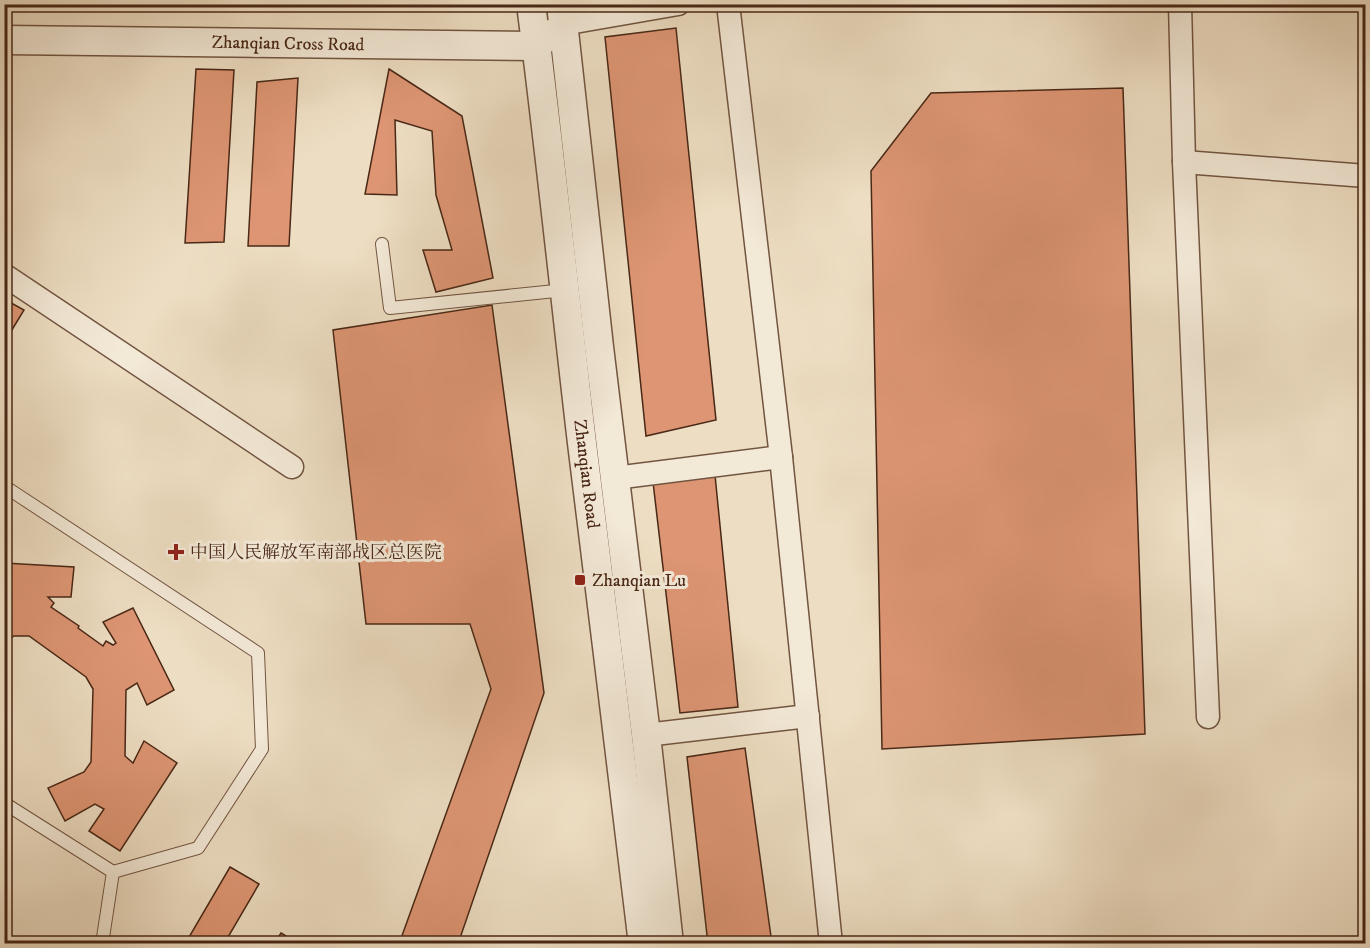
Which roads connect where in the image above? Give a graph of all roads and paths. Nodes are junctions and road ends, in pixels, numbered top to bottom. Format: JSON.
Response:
{"nodes":[{"id":1,"x":531,"y":4,"type":"edge"},
{"id":2,"x":678,"y":4,"type":"edge"},
{"id":3,"x":728,"y":4,"type":"edge"},
{"id":4,"x":1180,"y":4,"type":"edge"},
{"id":5,"x":562,"y":14,"type":"edge"},
{"id":6,"x":4,"y":40,"type":"edge"},
{"id":7,"x":536,"y":46,"type":"junction"},
{"id":8,"x":1184,"y":162,"type":"junction"},
{"id":9,"x":1365,"y":176,"type":"edge"},
{"id":10,"x":382,"y":244,"type":"dead end"},
{"id":11,"x":4,"y":275,"type":"edge"},
{"id":12,"x":565,"y":290,"type":"junction"},
{"id":13,"x":781,"y":457,"type":"junction"},
{"id":14,"x":292,"y":466,"type":"dead end"},
{"id":15,"x":615,"y":478,"type":"junction"},
{"id":16,"x":4,"y":486,"type":"edge"},
{"id":17,"x":808,"y":716,"type":"junction"},
{"id":18,"x":1208,"y":717,"type":"dead end"},
{"id":19,"x":646,"y":735,"type":"junction"},
{"id":20,"x":4,"y":803,"type":"edge"},
{"id":21,"x":113,"y":872,"type":"junction"},
{"id":22,"x":102,"y":944,"type":"edge"},
{"id":23,"x":643,"y":944,"type":"edge"},
{"id":24,"x":669,"y":944,"type":"edge"},
{"id":25,"x":831,"y":944,"type":"edge"}],
"edges":[{"from":1,"to":7,"type":"street","name":"Zhanqian Road"},
{"from":2,"to":5,"type":"street"},
{"from":3,"to":13,"type":"street"},
{"from":4,"to":8,"type":"street"},
{"from":5,"to":7,"type":"street"},
{"from":5,"to":15,"type":"street","name":"Zhanqian Road"},
{"from":6,"to":7,"type":"street","name":"Zhanqian Cross Road"},
{"from":7,"to":12,"type":"street","name":"Zhanqian Road"},
{"from":8,"to":9,"type":"street"},
{"from":8,"to":18,"type":"street"},
{"from":10,"to":12,"type":"lane"},
{"from":11,"to":14,"type":"street"},
{"from":12,"to":23,"type":"street","name":"Zhanqian Road"},
{"from":13,"to":15,"type":"street"},
{"from":13,"to":17,"type":"street"},
{"from":15,"to":19,"type":"street","name":"Zhanqian Road"},
{"from":16,"to":21,"type":"lane"},
{"from":17,"to":19,"type":"street"},
{"from":17,"to":25,"type":"street"},
{"from":19,"to":24,"type":"street","name":"Zhanqian Road"},
{"from":20,"to":21,"type":"lane"},
{"from":21,"to":22,"type":"lane"}]}
